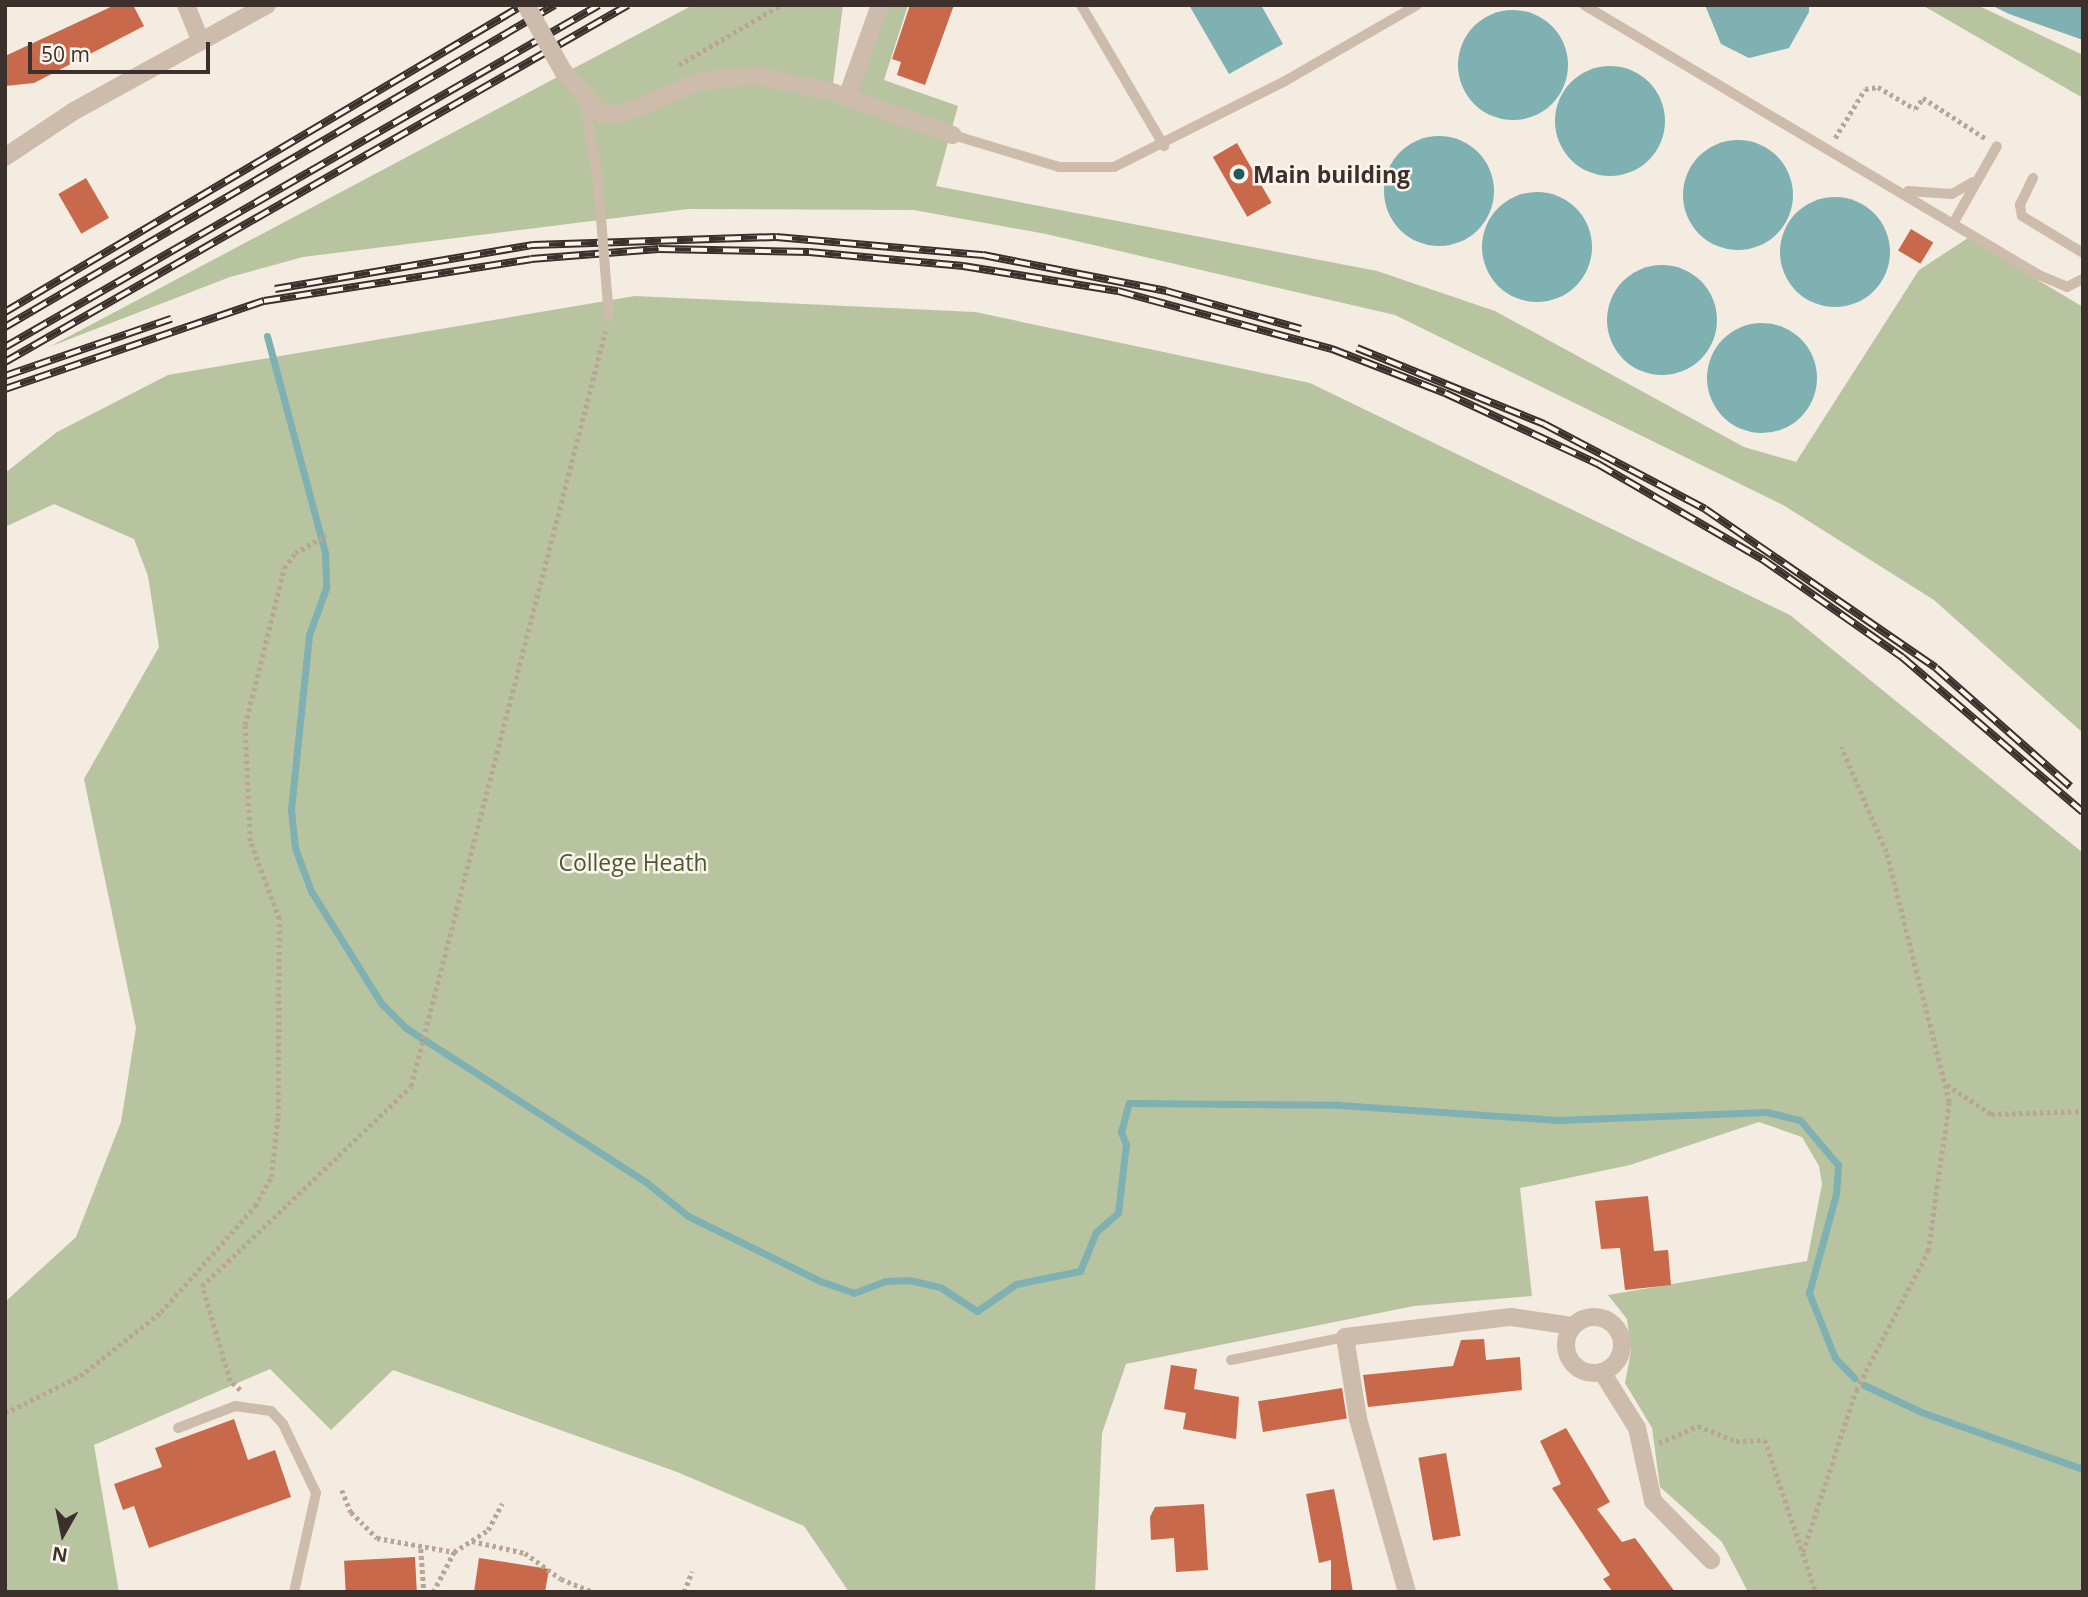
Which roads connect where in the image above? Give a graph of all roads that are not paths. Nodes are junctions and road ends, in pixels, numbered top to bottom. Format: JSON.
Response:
{"nodes":[{"id":1,"x":186,"y":5,"type":"edge"},
{"id":2,"x":267,"y":5,"type":"edge"},
{"id":3,"x":526,"y":5,"type":"edge"},
{"id":4,"x":880,"y":5,"type":"edge"},
{"id":5,"x":1081,"y":5,"type":"edge"},
{"id":6,"x":1417,"y":5,"type":"edge"},
{"id":7,"x":1584,"y":5,"type":"edge"},
{"id":8,"x":200,"y":40,"type":"junction"},
{"id":9,"x":846,"y":97,"type":"junction"},
{"id":10,"x":585,"y":102,"type":"junction"},
{"id":11,"x":953,"y":135,"type":"joint"},
{"id":12,"x":1164,"y":146,"type":"junction"},
{"id":13,"x":1997,"y":146,"type":"road end"},
{"id":14,"x":5,"y":157,"type":"edge"},
{"id":15,"x":1979,"y":178,"type":"junction"},
{"id":16,"x":2033,"y":178,"type":"dead end"},
{"id":17,"x":1900,"y":190,"type":"junction"},
{"id":18,"x":1954,"y":222,"type":"junction"},
{"id":19,"x":2083,"y":253,"type":"edge"},
{"id":20,"x":2083,"y":279,"type":"edge"},
{"id":21,"x":609,"y":317,"type":"road end"},
{"id":22,"x":1573,"y":1326,"type":"junction"},
{"id":23,"x":1345,"y":1337,"type":"junction"},
{"id":24,"x":1231,"y":1360,"type":"dead end"},
{"id":25,"x":1602,"y":1372,"type":"junction"},
{"id":26,"x":178,"y":1428,"type":"dead end"},
{"id":27,"x":1711,"y":1560,"type":"dead end"},
{"id":28,"x":294,"y":1592,"type":"edge"},
{"id":29,"x":1406,"y":1592,"type":"edge"}],
"edges":[{"from":1,"to":8,"type":"street"},
{"from":2,"to":8,"type":"street"},
{"from":3,"to":10,"type":"street","bridge":true},
{"from":4,"to":9,"type":"street"},
{"from":5,"to":12,"type":"lane"},
{"from":6,"to":12,"type":"lane"},
{"from":7,"to":17,"type":"lane"},
{"from":8,"to":14,"type":"street"},
{"from":9,"to":10,"type":"street"},
{"from":9,"to":11,"type":"street"},
{"from":10,"to":21,"type":"lane","bridge":true},
{"from":11,"to":12,"type":"lane"},
{"from":13,"to":15,"type":"lane"},
{"from":15,"to":17,"type":"lane"},
{"from":15,"to":18,"type":"lane"},
{"from":16,"to":19,"type":"lane"},
{"from":17,"to":18,"type":"lane"},
{"from":18,"to":20,"type":"lane"},
{"from":22,"to":23,"type":"street"},
{"from":22,"to":25,"type":"street"},
{"from":22,"to":25,"type":"street"},
{"from":23,"to":24,"type":"lane"},
{"from":23,"to":29,"type":"street"},
{"from":25,"to":27,"type":"street"},
{"from":26,"to":28,"type":"lane"}]}
